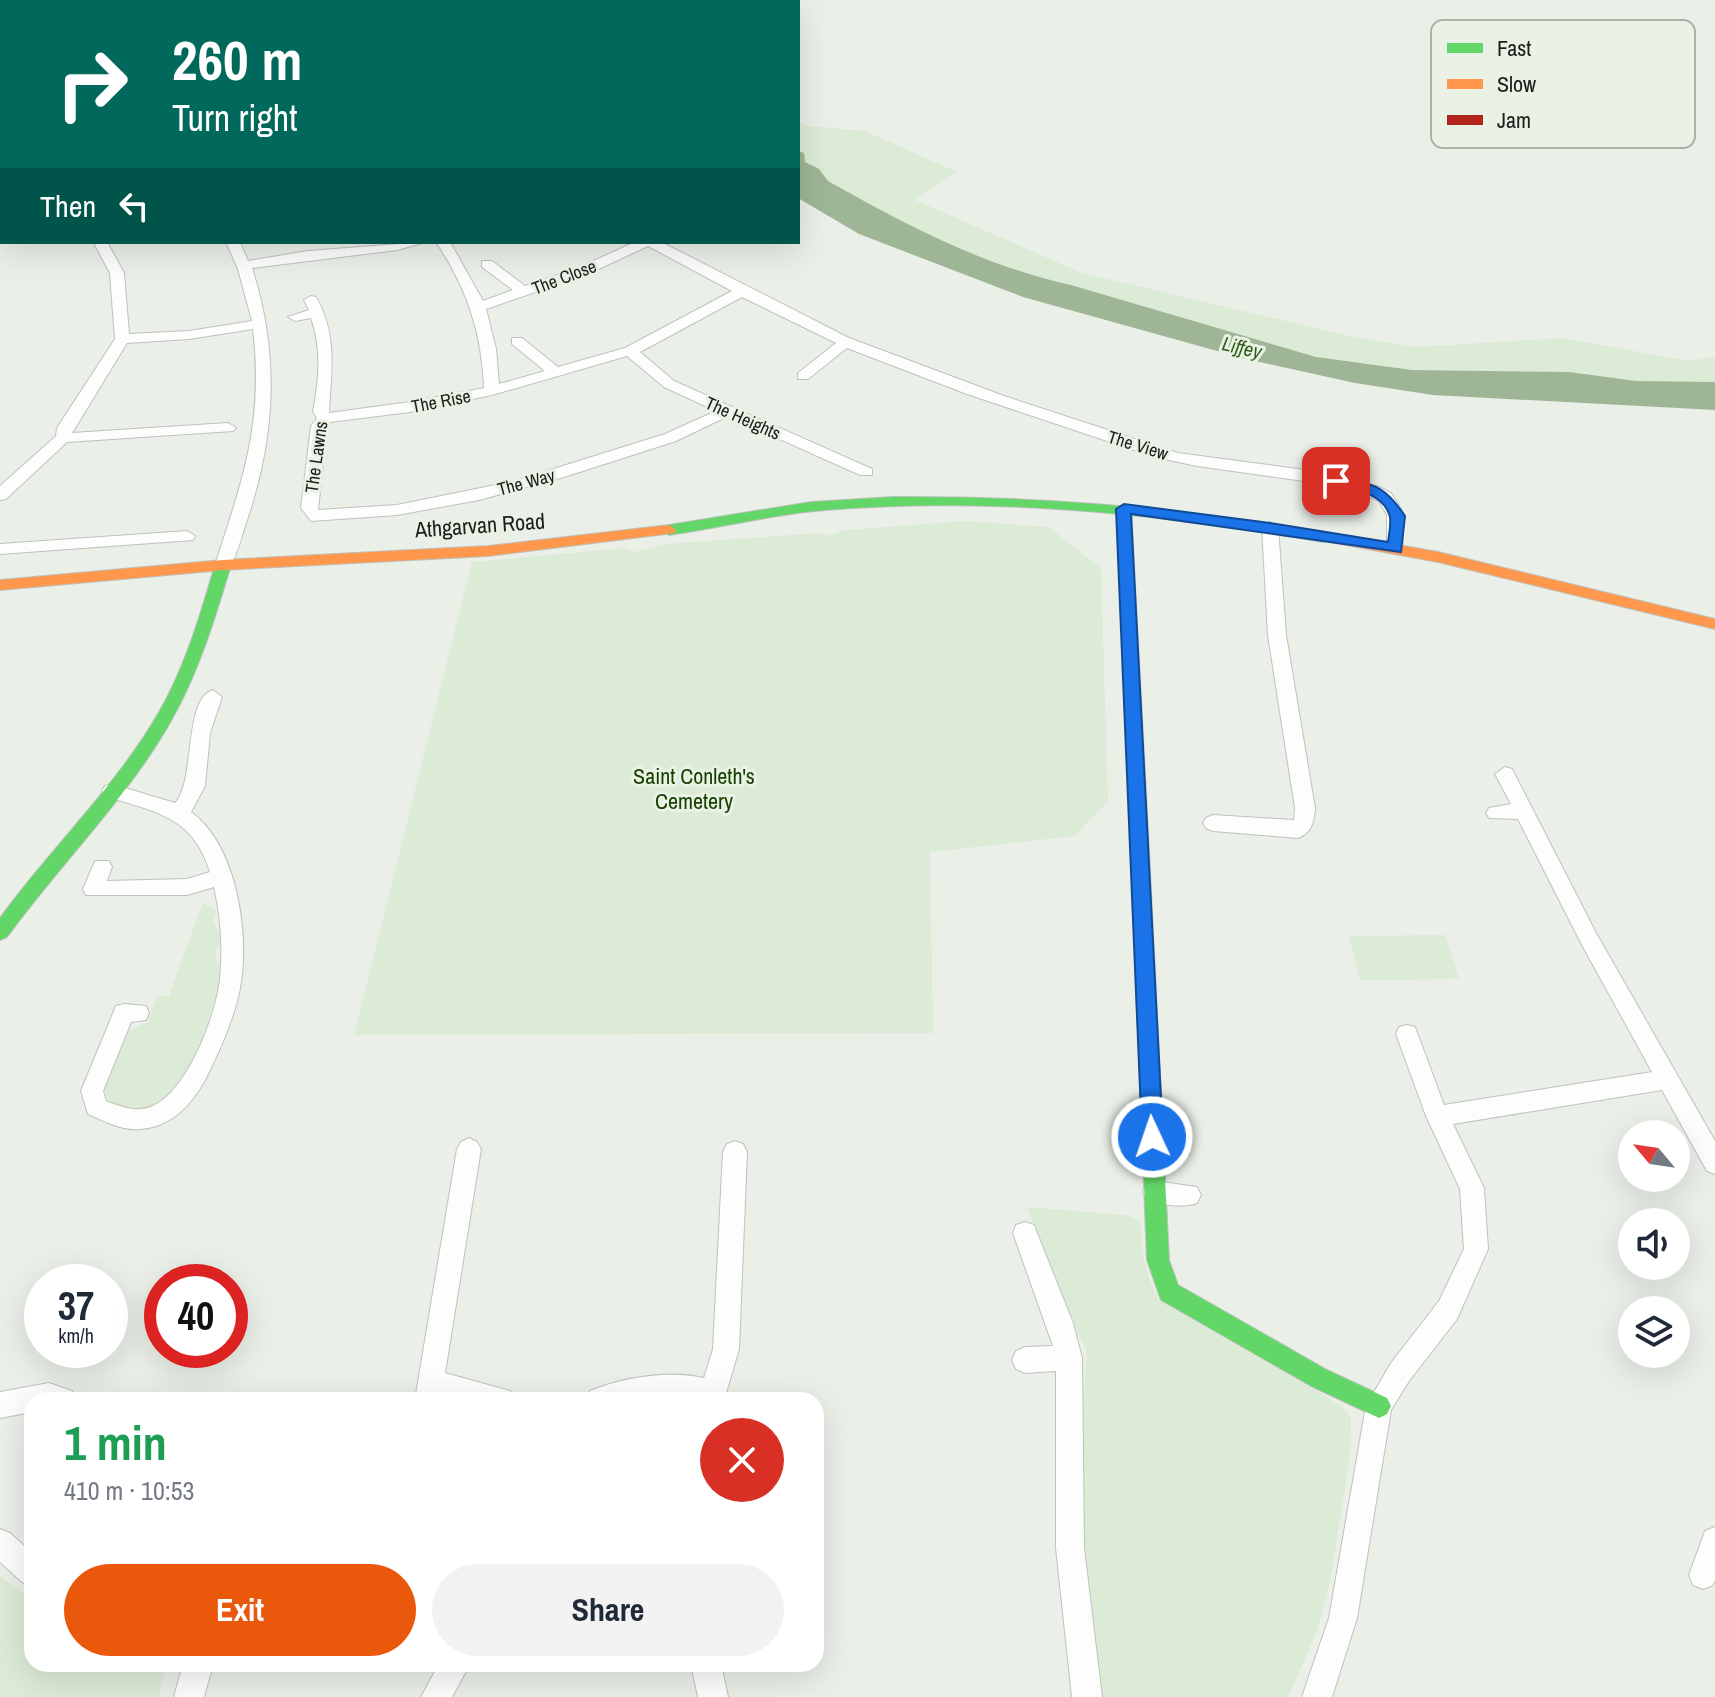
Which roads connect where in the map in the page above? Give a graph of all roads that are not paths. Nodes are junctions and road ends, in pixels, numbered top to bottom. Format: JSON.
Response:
{"nodes":[{"id":1,"x":234,"y":244,"type":"edge"},
{"id":2,"x":407,"y":244,"type":"edge"},
{"id":3,"x":444,"y":244,"type":"edge"},
{"id":4,"x":643,"y":244,"type":"edge"},
{"id":5,"x":652,"y":244,"type":"edge"},
{"id":6,"x":102,"y":252,"type":"dead end"},
{"id":7,"x":487,"y":264,"type":"dead end"},
{"id":8,"x":243,"y":266,"type":"junction"},
{"id":9,"x":745,"y":290,"type":"junction"},
{"id":10,"x":524,"y":292,"type":"junction"},
{"id":11,"x":481,"y":306,"type":"junction"},
{"id":12,"x":295,"y":317,"type":"dead end"},
{"id":13,"x":260,"y":324,"type":"junction"},
{"id":14,"x":122,"y":339,"type":"junction"},
{"id":15,"x":517,"y":341,"type":"dead end"},
{"id":16,"x":846,"y":342,"type":"junction"},
{"id":17,"x":630,"y":351,"type":"junction"},
{"id":18,"x":556,"y":373,"type":"junction"},
{"id":19,"x":803,"y":376,"type":"dead end"},
{"id":20,"x":492,"y":391,"type":"junction"},
{"id":21,"x":726,"y":411,"type":"junction"},
{"id":22,"x":325,"y":418,"type":"junction"},
{"id":23,"x":228,"y":429,"type":"dead end"},
{"id":24,"x":63,"y":438,"type":"junction"},
{"id":25,"x":831,"y":456,"type":"junction"},
{"id":26,"x":818,"y":467,"type":"dead end"},
{"id":27,"x":866,"y":472,"type":"dead end"},
{"id":28,"x":0,"y":495,"type":"edge"},
{"id":29,"x":1124,"y":509,"type":"junction"},
{"id":30,"x":317,"y":517,"type":"joint"},
{"id":31,"x":1270,"y":527,"type":"junction"},
{"id":32,"x":187,"y":536,"type":"dead end"},
{"id":33,"x":1395,"y":548,"type":"junction"},
{"id":34,"x":0,"y":549,"type":"edge"},
{"id":35,"x":223,"y":565,"type":"junction"},
{"id":36,"x":0,"y":585,"type":"edge"},
{"id":37,"x":1715,"y":624,"type":"edge"},
{"id":38,"x":213,"y":697,"type":"dead end"},
{"id":39,"x":1505,"y":774,"type":"dead end"},
{"id":40,"x":112,"y":791,"type":"junction"},
{"id":41,"x":1521,"y":811,"type":"junction"},
{"id":42,"x":1496,"y":813,"type":"dead end"},
{"id":43,"x":177,"y":814,"type":"junction"},
{"id":44,"x":1213,"y":823,"type":"dead end"},
{"id":45,"x":102,"y":867,"type":"dead end"},
{"id":46,"x":222,"y":877,"type":"junction"},
{"id":47,"x":0,"y":932,"type":"edge"},
{"id":48,"x":138,"y":1013,"type":"dead end"},
{"id":49,"x":1407,"y":1034,"type":"dead end"},
{"id":50,"x":1668,"y":1079,"type":"junction"},
{"id":51,"x":1437,"y":1116,"type":"junction"},
{"id":52,"x":469,"y":1149,"type":"dead end"},
{"id":53,"x":735,"y":1152,"type":"dead end"},
{"id":54,"x":1715,"y":1163,"type":"edge"},
{"id":55,"x":1155,"y":1192,"type":"junction"},
{"id":56,"x":1189,"y":1195,"type":"dead end"},
{"id":57,"x":1025,"y":1233,"type":"dead end"},
{"id":58,"x":1069,"y":1358,"type":"junction"},
{"id":59,"x":1025,"y":1360,"type":"dead end"},
{"id":60,"x":430,"y":1392,"type":"edge"},
{"id":61,"x":436,"y":1392,"type":"edge"},
{"id":62,"x":474,"y":1392,"type":"edge"},
{"id":63,"x":638,"y":1392,"type":"edge"},
{"id":64,"x":700,"y":1392,"type":"edge"},
{"id":65,"x":713,"y":1392,"type":"edge"},
{"id":66,"x":24,"y":1401,"type":"edge"},
{"id":67,"x":0,"y":1405,"type":"edge"},
{"id":68,"x":1379,"y":1406,"type":"junction"},
{"id":69,"x":1715,"y":1541,"type":"edge"},
{"id":70,"x":0,"y":1543,"type":"edge"},
{"id":71,"x":24,"y":1560,"type":"edge"},
{"id":72,"x":1703,"y":1575,"type":"dead end"},
{"id":73,"x":196,"y":1672,"type":"edge"},
{"id":74,"x":450,"y":1672,"type":"edge"},
{"id":75,"x":708,"y":1672,"type":"edge"},
{"id":76,"x":189,"y":1697,"type":"edge"},
{"id":77,"x":436,"y":1697,"type":"edge"},
{"id":78,"x":713,"y":1697,"type":"edge"},
{"id":79,"x":1087,"y":1697,"type":"edge"},
{"id":80,"x":1317,"y":1697,"type":"edge"}],
"edges":[{"from":1,"to":8,"type":"street"},
{"from":2,"to":8,"type":"street"},
{"from":3,"to":11,"type":"street"},
{"from":4,"to":10,"type":"street","name":"The Close"},
{"from":5,"to":9,"type":"street","name":"The View"},
{"from":6,"to":14,"type":"street"},
{"from":7,"to":10,"type":"street"},
{"from":8,"to":13,"type":"street"},
{"from":9,"to":16,"type":"street","name":"The View"},
{"from":9,"to":17,"type":"street","name":"The Rise"},
{"from":10,"to":11,"type":"street","name":"The Close"},
{"from":11,"to":20,"type":"street"},
{"from":12,"to":22,"type":"street","name":"The Lawns"},
{"from":13,"to":14,"type":"street"},
{"from":13,"to":35,"type":"street"},
{"from":14,"to":24,"type":"street"},
{"from":15,"to":18,"type":"street"},
{"from":16,"to":19,"type":"street"},
{"from":16,"to":33,"type":"street","name":"The View"},
{"from":17,"to":18,"type":"street","name":"The Rise"},
{"from":17,"to":21,"type":"street","name":"The Heights"},
{"from":18,"to":20,"type":"street","name":"The Rise"},
{"from":20,"to":22,"type":"street","name":"The Rise"},
{"from":21,"to":25,"type":"street","name":"The Heights"},
{"from":21,"to":30,"type":"street","name":"The Way"},
{"from":22,"to":30,"type":"street","name":"The Lawns"},
{"from":23,"to":24,"type":"street"},
{"from":24,"to":28,"type":"street"},
{"from":25,"to":26,"type":"street"},
{"from":25,"to":27,"type":"street","name":"The Heights"},
{"from":29,"to":31,"type":"main road","name":"Athgarvan Road"},
{"from":29,"to":35,"type":"main road","name":"Athgarvan Road"},
{"from":29,"to":55,"type":"main road"},
{"from":31,"to":33,"type":"main road","name":"Athgarvan Road"},
{"from":31,"to":44,"type":"street"},
{"from":32,"to":34,"type":"street"},
{"from":33,"to":37,"type":"main road","name":"Athgarvan Road"},
{"from":35,"to":36,"type":"main road","name":"Athgarvan Road"},
{"from":35,"to":40,"type":"main road"},
{"from":38,"to":43,"type":"street"},
{"from":39,"to":41,"type":"street"},
{"from":40,"to":43,"type":"street"},
{"from":40,"to":47,"type":"main road"},
{"from":41,"to":42,"type":"street"},
{"from":41,"to":50,"type":"street"},
{"from":43,"to":46,"type":"street"},
{"from":45,"to":46,"type":"street"},
{"from":46,"to":48,"type":"street"},
{"from":49,"to":51,"type":"street"},
{"from":50,"to":51,"type":"street"},
{"from":50,"to":54,"type":"street"},
{"from":51,"to":68,"type":"street"},
{"from":52,"to":60,"type":"street"},
{"from":53,"to":65,"type":"street"},
{"from":55,"to":56,"type":"street"},
{"from":55,"to":68,"type":"main road"},
{"from":57,"to":58,"type":"street"},
{"from":58,"to":59,"type":"street"},
{"from":58,"to":79,"type":"street"},
{"from":61,"to":62,"type":"street"},
{"from":63,"to":64,"type":"street"},
{"from":66,"to":67,"type":"street"},
{"from":68,"to":80,"type":"street"},
{"from":69,"to":72,"type":"street"},
{"from":70,"to":71,"type":"street"},
{"from":73,"to":76,"type":"street"},
{"from":74,"to":77,"type":"street"},
{"from":75,"to":78,"type":"street"}]}
